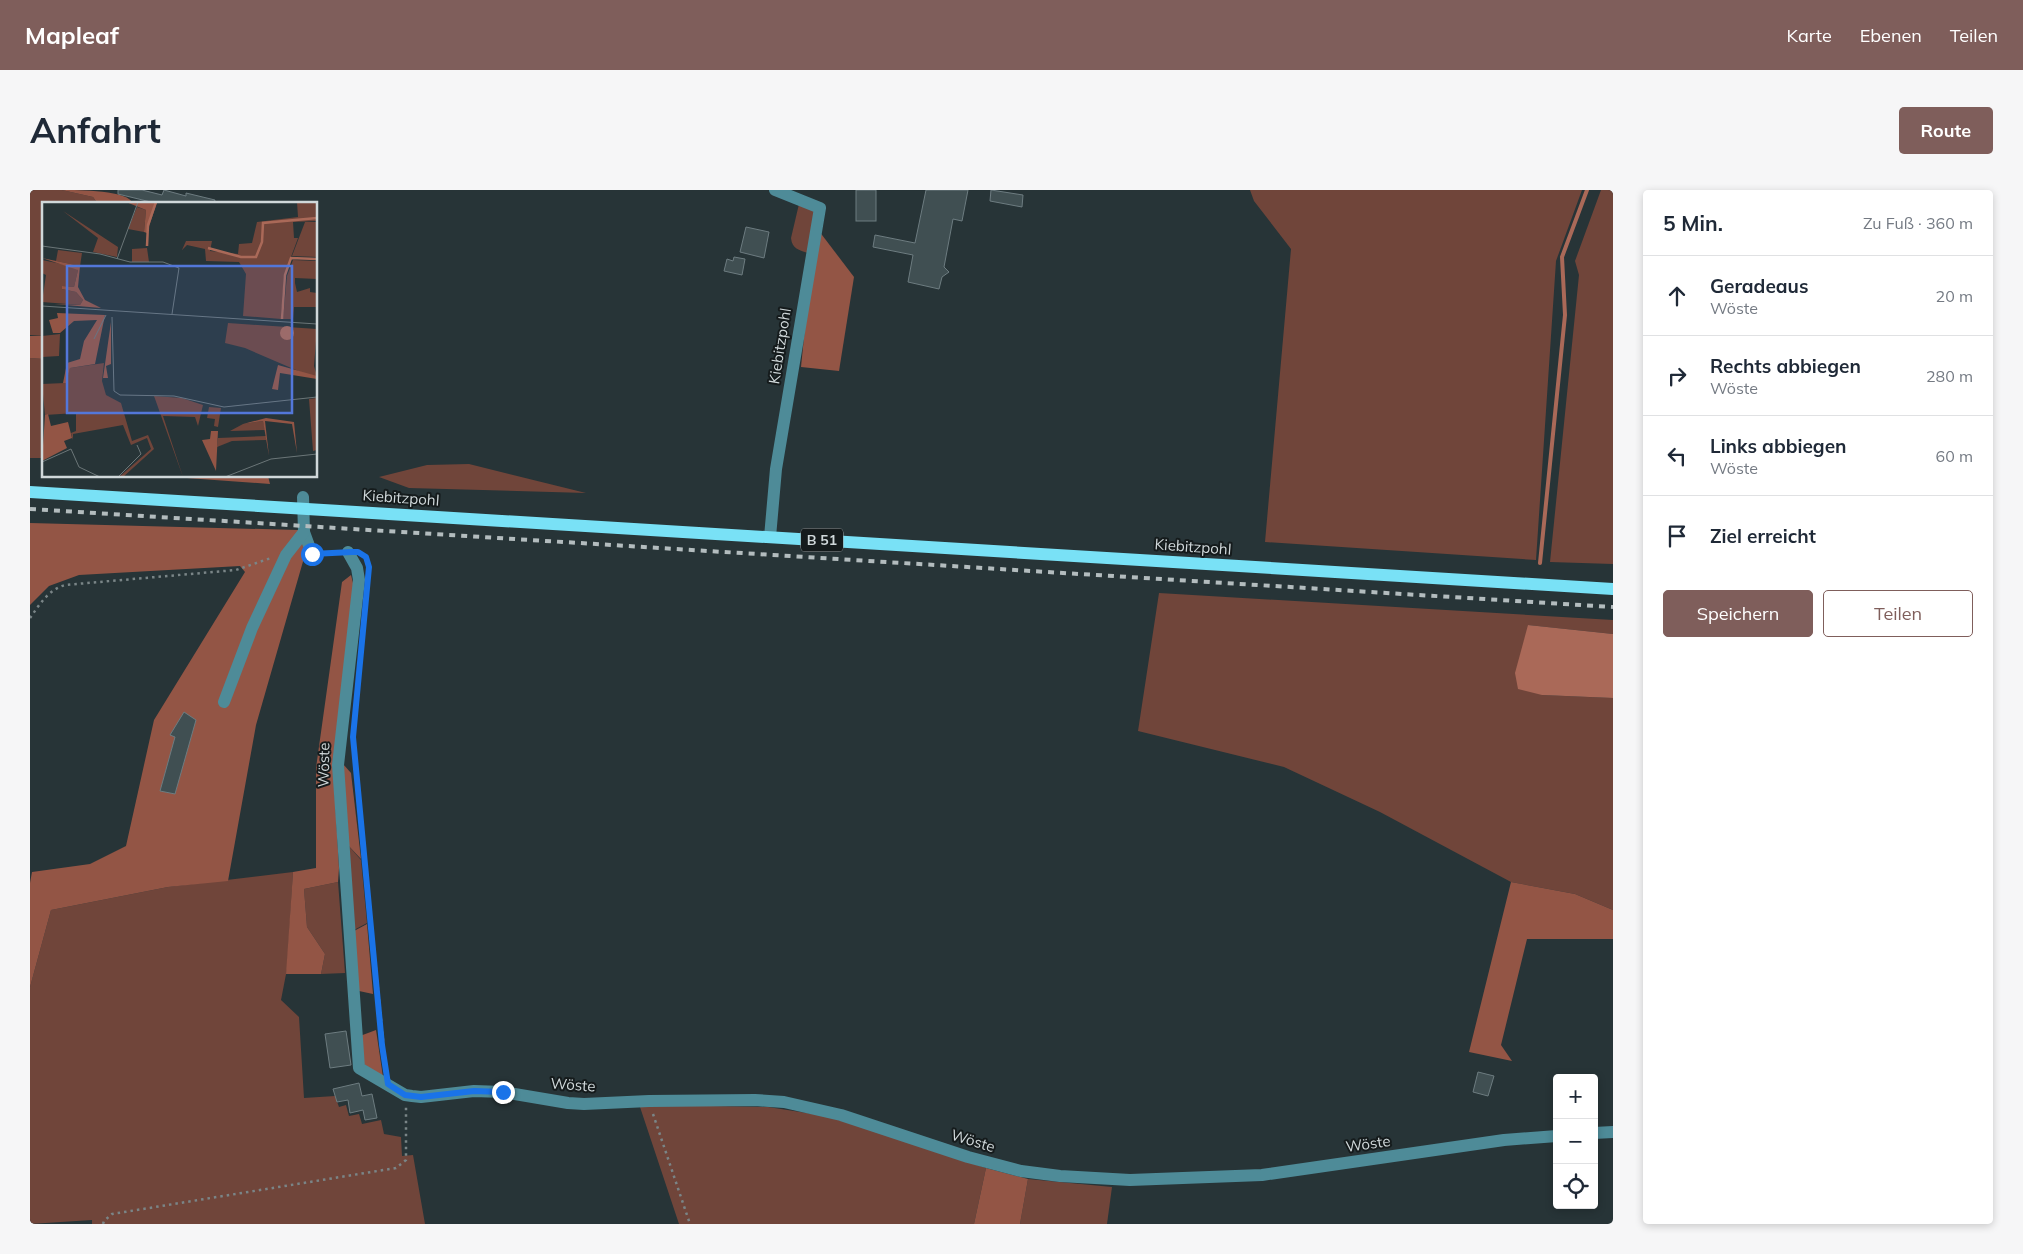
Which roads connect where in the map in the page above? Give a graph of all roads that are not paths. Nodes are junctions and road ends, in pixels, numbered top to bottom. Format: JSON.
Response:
{"nodes":[{"id":1,"x":775,"y":190,"type":"edge"},
{"id":2,"x":30,"y":492,"type":"edge"},
{"id":3,"x":304,"y":503,"type":"junction"},
{"id":4,"x":304,"y":532,"type":"junction"},
{"id":5,"x":770,"y":537,"type":"junction"},
{"id":6,"x":348,"y":552,"type":"road end"},
{"id":7,"x":312,"y":554,"type":"road end"},
{"id":8,"x":1613,"y":589,"type":"edge"},
{"id":9,"x":224,"y":702,"type":"dead end"},
{"id":10,"x":1613,"y":1132,"type":"edge"},
{"id":11,"x":1598,"y":1133,"type":"edge"},
{"id":12,"x":1553,"y":1136,"type":"edge"}],
"edges":[{"from":1,"to":5,"type":"street","name":"Kiebitzpohl"},
{"from":2,"to":3,"type":"main road","name":"Kiebitzpohl","number":"B 51"},
{"from":3,"to":4,"type":"street"},
{"from":3,"to":5,"type":"main road","name":"Kiebitzpohl","number":"B 51"},
{"from":4,"to":7,"type":"street"},
{"from":4,"to":9,"type":"street"},
{"from":5,"to":8,"type":"main road","name":"Kiebitzpohl","number":"B 51"},
{"from":6,"to":12,"type":"street","name":"Wöste"},
{"from":10,"to":11,"type":"street"}]}
